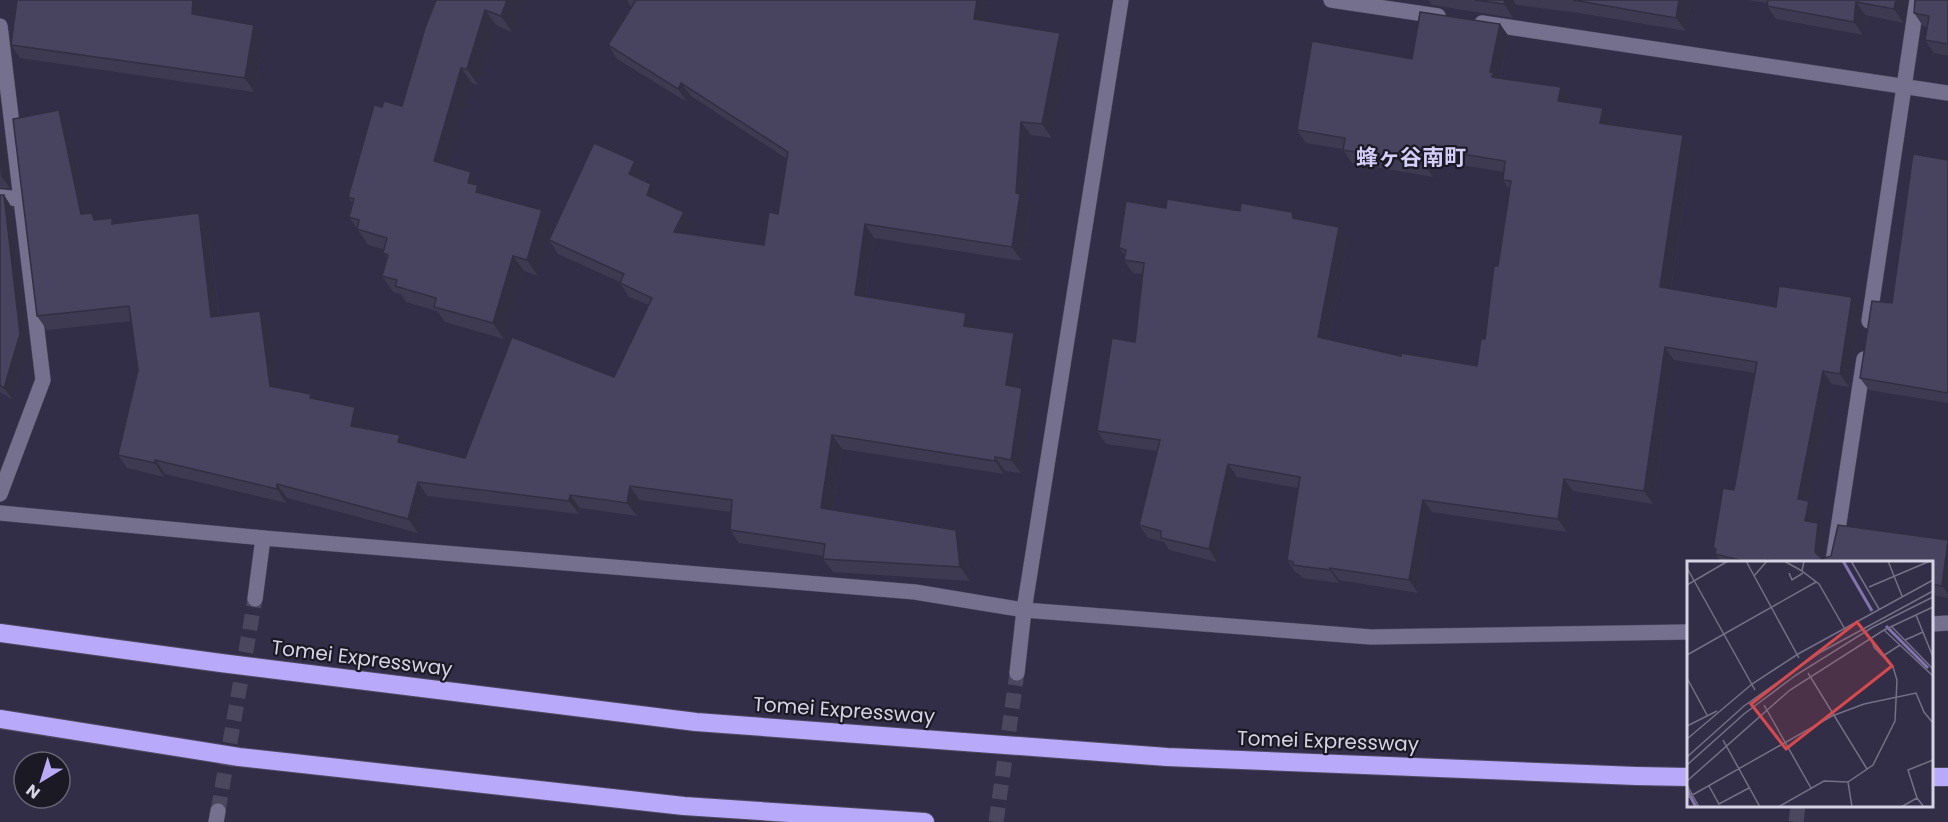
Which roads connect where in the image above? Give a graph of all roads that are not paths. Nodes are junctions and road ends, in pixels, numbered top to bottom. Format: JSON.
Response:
{"nodes":[{"id":1,"x":1121,"y":0,"type":"edge"},
{"id":2,"x":1331,"y":0,"type":"edge"},
{"id":3,"x":1917,"y":0,"type":"edge"},
{"id":4,"x":1448,"y":18,"type":"edge"},
{"id":5,"x":1472,"y":21,"type":"edge"},
{"id":6,"x":0,"y":26,"type":"edge"},
{"id":7,"x":1904,"y":87,"type":"junction"},
{"id":8,"x":1948,"y":93,"type":"edge"},
{"id":9,"x":0,"y":197,"type":"edge"},
{"id":10,"x":21,"y":199,"type":"junction"},
{"id":11,"x":0,"y":494,"type":"edge"},
{"id":12,"x":0,"y":513,"type":"edge"},
{"id":13,"x":263,"y":538,"type":"junction"},
{"id":14,"x":1833,"y":561,"type":"edge"},
{"id":15,"x":255,"y":599,"type":"tunnel mouth"},
{"id":16,"x":1024,"y":610,"type":"junction"},
{"id":17,"x":1948,"y":623,"type":"edge"},
{"id":18,"x":1933,"y":624,"type":"edge"},
{"id":19,"x":1687,"y":632,"type":"edge"},
{"id":20,"x":0,"y":633,"type":"edge"},
{"id":21,"x":1017,"y":673,"type":"tunnel mouth"},
{"id":22,"x":0,"y":719,"type":"edge"},
{"id":23,"x":1687,"y":777,"type":"edge"},
{"id":24,"x":925,"y":822,"type":"edge"}],
"edges":[{"from":1,"to":16,"type":"street"},
{"from":2,"to":4,"type":"street"},
{"from":3,"to":7,"type":"street"},
{"from":5,"to":7,"type":"street"},
{"from":6,"to":10,"type":"street"},
{"from":7,"to":8,"type":"street"},
{"from":7,"to":14,"type":"street"},
{"from":9,"to":10,"type":"street"},
{"from":10,"to":11,"type":"street"},
{"from":12,"to":13,"type":"street"},
{"from":13,"to":15,"type":"street"},
{"from":13,"to":16,"type":"street"},
{"from":16,"to":19,"type":"street"},
{"from":16,"to":21,"type":"street"},
{"from":17,"to":18,"type":"street"},
{"from":20,"to":23,"type":"highway","name":"Tomei Expressway"},
{"from":22,"to":24,"type":"highway"}]}
